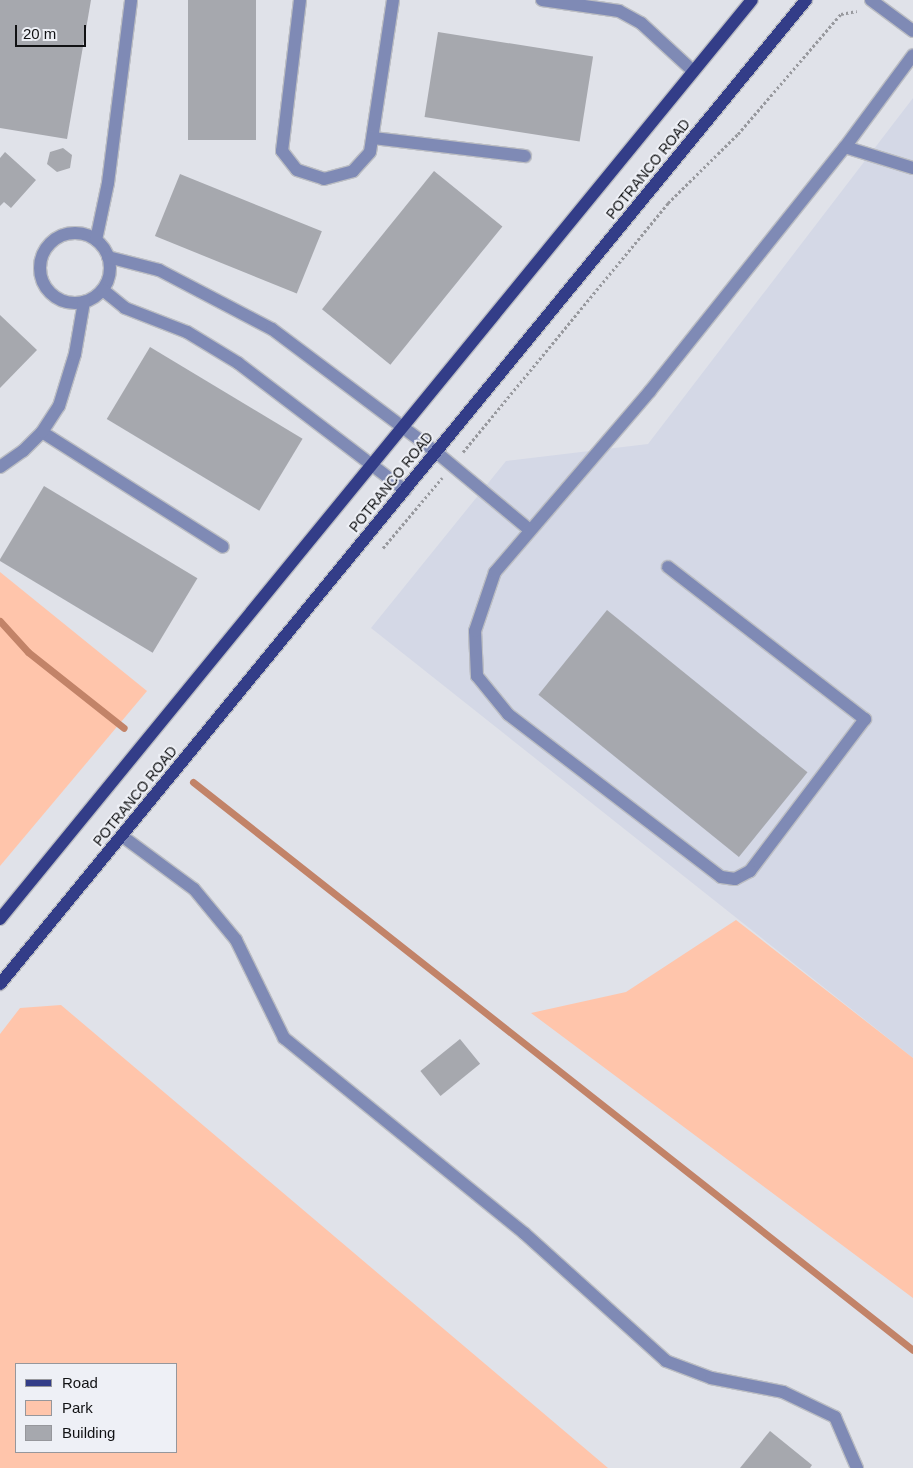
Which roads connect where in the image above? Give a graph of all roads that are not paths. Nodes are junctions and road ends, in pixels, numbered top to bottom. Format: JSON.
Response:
{"nodes":[{"id":1,"x":131,"y":0,"type":"edge"},
{"id":2,"x":300,"y":0,"type":"edge"},
{"id":3,"x":393,"y":0,"type":"edge"},
{"id":4,"x":542,"y":0,"type":"edge"},
{"id":5,"x":752,"y":0,"type":"edge"},
{"id":6,"x":806,"y":0,"type":"edge"},
{"id":7,"x":868,"y":6,"type":"edge"},
{"id":8,"x":913,"y":31,"type":"edge"},
{"id":9,"x":913,"y":55,"type":"edge"},
{"id":10,"x":693,"y":71,"type":"junction"},
{"id":11,"x":372,"y":138,"type":"junction"},
{"id":12,"x":846,"y":147,"type":"junction"},
{"id":13,"x":525,"y":156,"type":"dead end"},
{"id":14,"x":913,"y":168,"type":"edge"},
{"id":15,"x":96,"y":240,"type":"junction"},
{"id":16,"x":108,"y":257,"type":"junction"},
{"id":17,"x":103,"y":290,"type":"junction"},
{"id":18,"x":84,"y":302,"type":"junction"},
{"id":19,"x":402,"y":426,"type":"junction"},
{"id":20,"x":42,"y":432,"type":"junction"},
{"id":21,"x":436,"y":452,"type":"junction"},
{"id":22,"x":371,"y":466,"type":"junction"},
{"id":23,"x":0,"y":467,"type":"edge"},
{"id":24,"x":405,"y":490,"type":"junction"},
{"id":25,"x":530,"y":530,"type":"junction"},
{"id":26,"x":223,"y":547,"type":"dead end"},
{"id":27,"x":668,"y":567,"type":"dead end"},
{"id":28,"x":122,"y":836,"type":"junction"},
{"id":29,"x":0,"y":919,"type":"edge"},
{"id":30,"x":0,"y":984,"type":"edge"},
{"id":31,"x":857,"y":1468,"type":"edge"}],
"edges":[{"from":1,"to":15,"type":"lane"},
{"from":2,"to":11,"type":"lane"},
{"from":3,"to":11,"type":"lane"},
{"from":4,"to":10,"type":"lane"},
{"from":5,"to":10,"type":"main road","name":"POTRANCO ROAD"},
{"from":6,"to":21,"type":"main road","name":"POTRANCO ROAD"},
{"from":7,"to":8,"type":"lane"},
{"from":9,"to":12,"type":"lane"},
{"from":10,"to":19,"type":"main road","name":"POTRANCO ROAD"},
{"from":11,"to":13,"type":"lane"},
{"from":12,"to":14,"type":"lane"},
{"from":12,"to":25,"type":"lane"},
{"from":15,"to":16,"type":"lane"},
{"from":15,"to":18,"type":"lane"},
{"from":16,"to":17,"type":"lane"},
{"from":16,"to":19,"type":"lane"},
{"from":17,"to":18,"type":"lane"},
{"from":17,"to":22,"type":"lane"},
{"from":18,"to":20,"type":"lane"},
{"from":19,"to":21,"type":"lane"},
{"from":19,"to":22,"type":"main road","name":"POTRANCO ROAD"},
{"from":20,"to":23,"type":"lane"},
{"from":20,"to":26,"type":"lane"},
{"from":21,"to":24,"type":"main road","name":"POTRANCO ROAD"},
{"from":21,"to":25,"type":"lane"},
{"from":22,"to":24,"type":"lane"},
{"from":22,"to":29,"type":"main road","name":"POTRANCO ROAD"},
{"from":24,"to":28,"type":"main road","name":"POTRANCO ROAD"},
{"from":25,"to":27,"type":"lane"},
{"from":28,"to":30,"type":"main road","name":"POTRANCO ROAD"},
{"from":28,"to":31,"type":"lane"}]}
